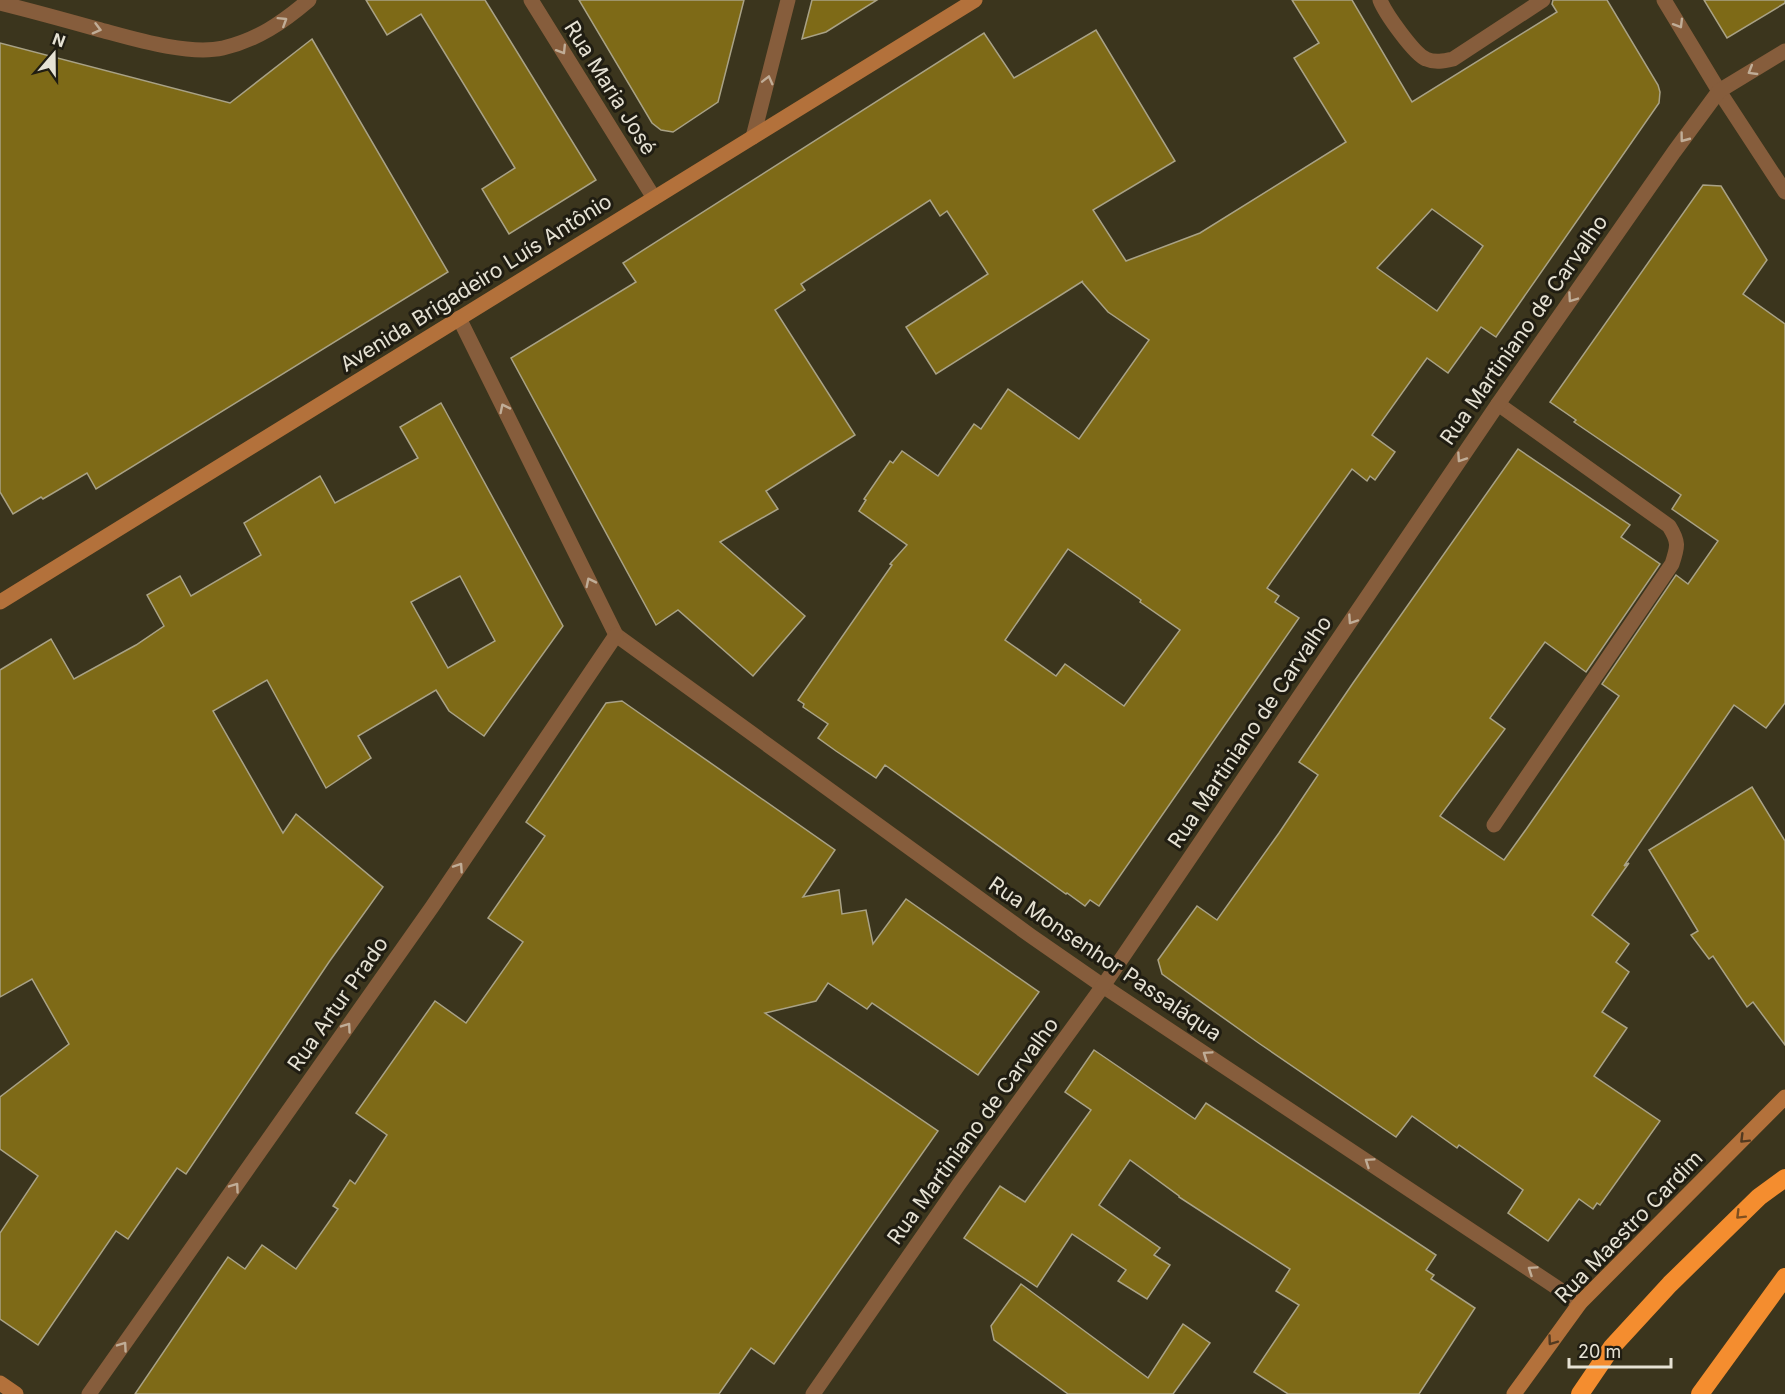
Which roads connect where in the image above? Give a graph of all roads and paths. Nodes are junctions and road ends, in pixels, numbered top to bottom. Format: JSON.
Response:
{"nodes":[{"id":1,"x":309,"y":0,"type":"edge"},
{"id":2,"x":531,"y":0,"type":"edge"},
{"id":3,"x":788,"y":0,"type":"edge"},
{"id":4,"x":975,"y":0,"type":"edge"},
{"id":5,"x":1380,"y":0,"type":"edge"},
{"id":6,"x":1543,"y":0,"type":"edge"},
{"id":7,"x":1664,"y":0,"type":"edge"},
{"id":8,"x":0,"y":3,"type":"edge"},
{"id":9,"x":1785,"y":51,"type":"edge"},
{"id":10,"x":1719,"y":91,"type":"junction"},
{"id":11,"x":753,"y":137,"type":"junction"},
{"id":12,"x":1785,"y":192,"type":"edge"},
{"id":13,"x":654,"y":198,"type":"junction"},
{"id":14,"x":459,"y":318,"type":"junction"},
{"id":15,"x":1498,"y":404,"type":"junction"},
{"id":16,"x":0,"y":602,"type":"edge"},
{"id":17,"x":616,"y":635,"type":"junction"},
{"id":18,"x":1494,"y":825,"type":"dead end"},
{"id":19,"x":1103,"y":986,"type":"junction"},
{"id":20,"x":1785,"y":1097,"type":"edge"},
{"id":21,"x":1785,"y":1178,"type":"edge"},
{"id":22,"x":1785,"y":1277,"type":"edge"},
{"id":23,"x":1580,"y":1303,"type":"junction"},
{"id":24,"x":0,"y":1383,"type":"edge"},
{"id":25,"x":16,"y":1394,"type":"edge"},
{"id":26,"x":90,"y":1394,"type":"edge"},
{"id":27,"x":813,"y":1394,"type":"edge"},
{"id":28,"x":1514,"y":1394,"type":"edge"},
{"id":29,"x":1580,"y":1394,"type":"edge"},
{"id":30,"x":1700,"y":1394,"type":"edge"}],
"edges":[{"from":8,"to":1,"type":"street","one_way":true},
{"from":2,"to":13,"type":"street","name":"Rua Maria José","one_way":true},
{"from":11,"to":3,"type":"street","one_way":true},
{"from":4,"to":11,"type":"main road","name":"Avenida Brigadeiro Luís Antônio"},
{"from":5,"to":6,"type":"street"},
{"from":7,"to":10,"type":"street","one_way":true},
{"from":9,"to":10,"type":"street","one_way":true},
{"from":10,"to":12,"type":"street"},
{"from":10,"to":15,"type":"street","name":"Rua Martiniano de Carvalho","one_way":true},
{"from":11,"to":13,"type":"main road","name":"Avenida Brigadeiro Luís Antônio"},
{"from":13,"to":14,"type":"main road","name":"Avenida Brigadeiro Luís Antônio"},
{"from":14,"to":16,"type":"main road","name":"Avenida Brigadeiro Luís Antônio"},
{"from":17,"to":14,"type":"street","one_way":true},
{"from":15,"to":18,"type":"street"},
{"from":15,"to":19,"type":"street","name":"Rua Martiniano de Carvalho","one_way":true},
{"from":17,"to":19,"type":"street","name":"Rua Monsenhor Passaláqua"},
{"from":26,"to":17,"type":"street","name":"Rua Artur Prado","one_way":true},
{"from":23,"to":19,"type":"street","name":"Rua Monsenhor Passaláqua","one_way":true},
{"from":19,"to":27,"type":"street","name":"Rua Martiniano de Carvalho"},
{"from":20,"to":23,"type":"main road","name":"Rua Maestro Cardim","one_way":true},
{"from":21,"to":29,"type":"highway","one_way":true},
{"from":22,"to":30,"type":"highway"},
{"from":23,"to":28,"type":"main road","name":"Rua Maestro Cardim","one_way":true},
{"from":24,"to":25,"type":"main road"}]}
